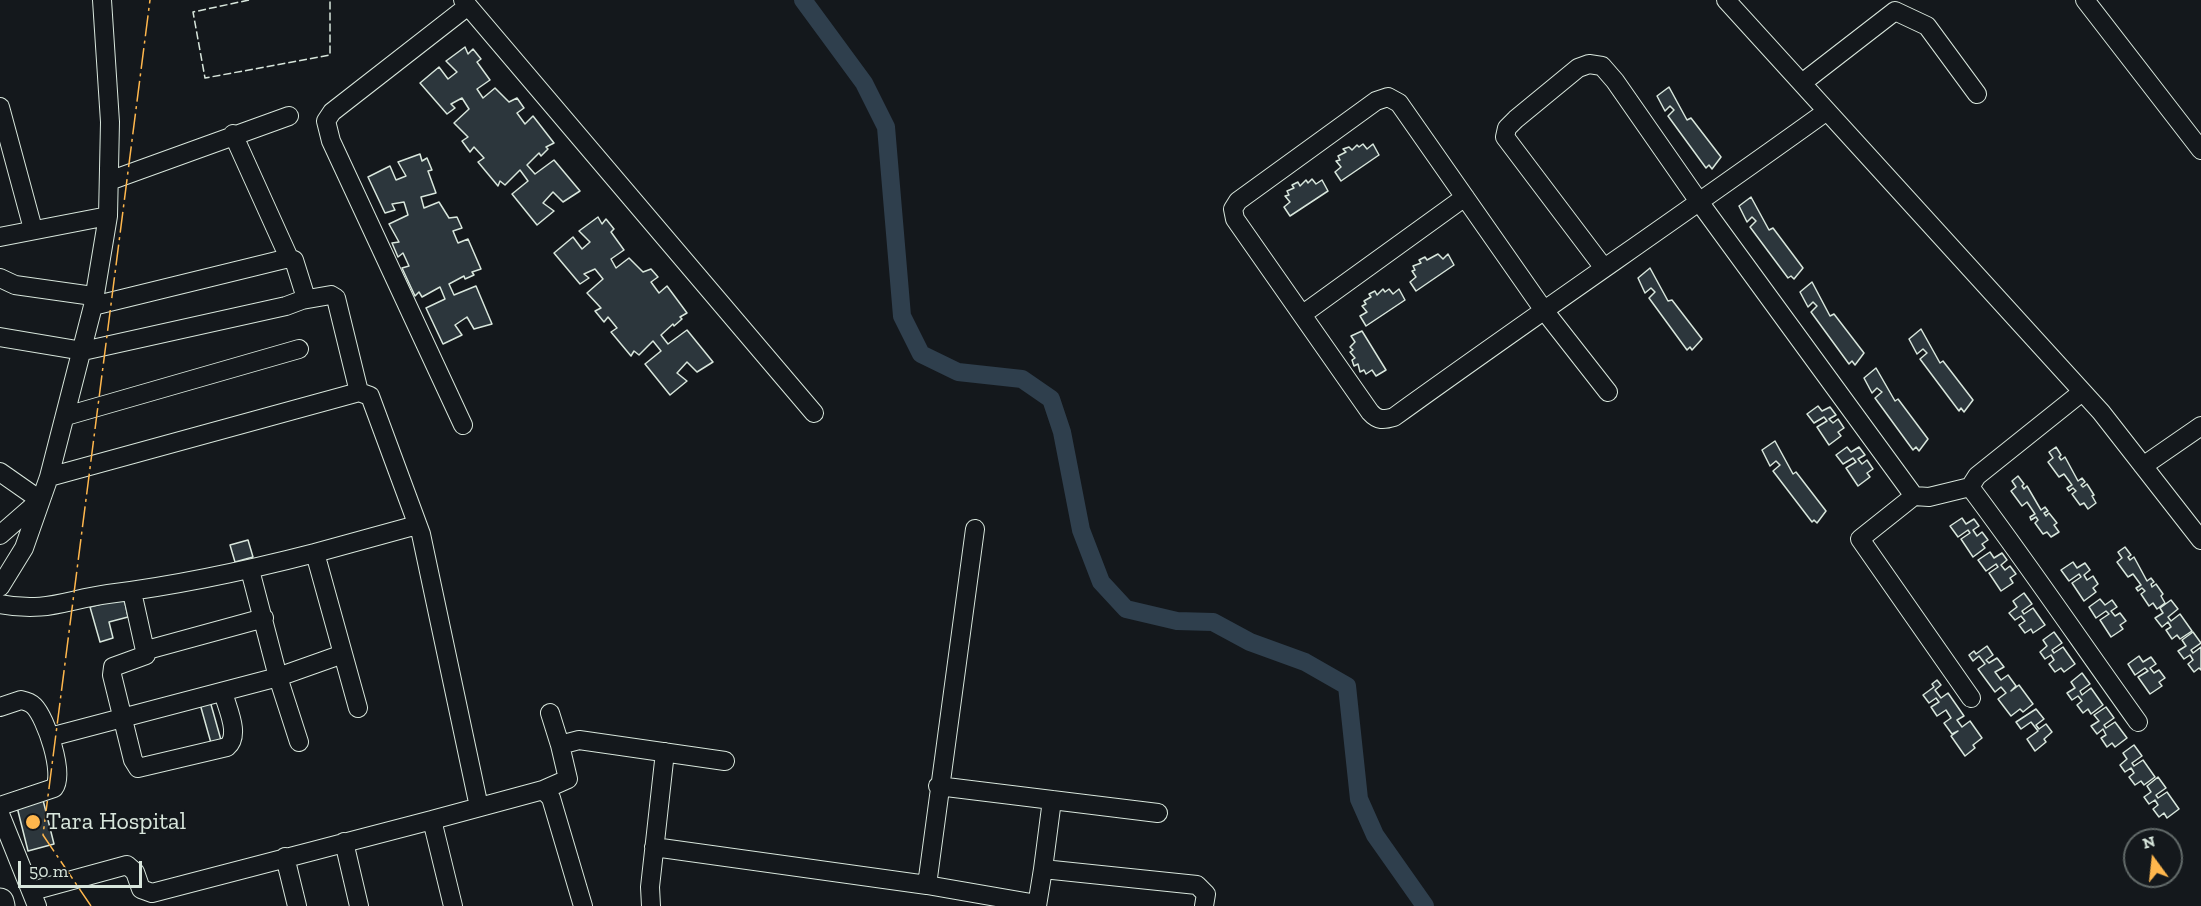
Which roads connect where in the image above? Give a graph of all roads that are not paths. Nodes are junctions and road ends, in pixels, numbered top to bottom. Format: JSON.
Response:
{"nodes":[{"id":1,"x":102,"y":0,"type":"edge"},
{"id":2,"x":1726,"y":0,"type":"edge"},
{"id":3,"x":2085,"y":0,"type":"edge"},
{"id":4,"x":465,"y":3,"type":"edge"},
{"id":5,"x":1802,"y":83,"type":"junction"},
{"id":6,"x":1977,"y":94,"type":"dead end"},
{"id":7,"x":0,"y":107,"type":"edge"},
{"id":8,"x":1827,"y":111,"type":"junction"},
{"id":9,"x":289,"y":116,"type":"dead end"},
{"id":10,"x":233,"y":134,"type":"junction"},
{"id":11,"x":2201,"y":150,"type":"edge"},
{"id":12,"x":109,"y":181,"type":"junction"},
{"id":13,"x":1465,"y":197,"type":"junction"},
{"id":14,"x":1700,"y":203,"type":"junction"},
{"id":15,"x":108,"y":216,"type":"junction"},
{"id":16,"x":33,"y":229,"type":"junction"},
{"id":17,"x":0,"y":237,"type":"edge"},
{"id":18,"x":288,"y":258,"type":"junction"},
{"id":19,"x":1604,"y":268,"type":"junction"},
{"id":20,"x":0,"y":278,"type":"edge"},
{"id":21,"x":302,"y":300,"type":"junction"},
{"id":22,"x":93,"y":301,"type":"junction"},
{"id":23,"x":1543,"y":309,"type":"junction"},
{"id":24,"x":1303,"y":314,"type":"junction"},
{"id":25,"x":0,"y":338,"type":"edge"},
{"id":26,"x":299,"y":349,"type":"dead end"},
{"id":27,"x":83,"y":351,"type":"junction"},
{"id":28,"x":358,"y":392,"type":"junction"},
{"id":29,"x":2082,"y":392,"type":"junction"},
{"id":30,"x":1608,"y":393,"type":"dead end"},
{"id":31,"x":814,"y":413,"type":"dead end"},
{"id":32,"x":66,"y":416,"type":"junction"},
{"id":33,"x":463,"y":425,"type":"dead end"},
{"id":34,"x":2201,"y":426,"type":"edge"},
{"id":35,"x":2143,"y":466,"type":"junction"},
{"id":36,"x":0,"y":472,"type":"edge"},
{"id":37,"x":49,"y":477,"type":"junction"},
{"id":38,"x":1970,"y":488,"type":"junction"},
{"id":39,"x":1914,"y":496,"type":"junction"},
{"id":40,"x":40,"y":500,"type":"junction"},
{"id":41,"x":417,"y":525,"type":"junction"},
{"id":42,"x":975,"y":529,"type":"dead end"},
{"id":43,"x":0,"y":535,"type":"edge"},
{"id":44,"x":2201,"y":540,"type":"edge"},
{"id":45,"x":315,"y":553,"type":"junction"},
{"id":46,"x":250,"y":570,"type":"junction"},
{"id":47,"x":0,"y":586,"type":"edge"},
{"id":48,"x":132,"y":592,"type":"junction"},
{"id":49,"x":0,"y":604,"type":"edge"},
{"id":50,"x":264,"y":618,"type":"junction"},
{"id":51,"x":147,"y":650,"type":"junction"},
{"id":52,"x":342,"y":654,"type":"junction"},
{"id":53,"x":278,"y":677,"type":"junction"},
{"id":54,"x":223,"y":692,"type":"junction"},
{"id":55,"x":1971,"y":698,"type":"dead end"},
{"id":56,"x":0,"y":707,"type":"edge"},
{"id":57,"x":358,"y":708,"type":"dead end"},
{"id":58,"x":550,"y":713,"type":"dead end"},
{"id":59,"x":121,"y":719,"type":"junction"},
{"id":60,"x":2138,"y":722,"type":"dead end"},
{"id":61,"x":50,"y":737,"type":"junction"},
{"id":62,"x":299,"y":742,"type":"dead end"},
{"id":63,"x":560,"y":745,"type":"junction"},
{"id":64,"x":665,"y":752,"type":"junction"},
{"id":65,"x":725,"y":761,"type":"dead end"},
{"id":66,"x":938,"y":786,"type":"junction"},
{"id":67,"x":543,"y":790,"type":"junction"},
{"id":68,"x":1052,"y":800,"type":"junction"},
{"id":69,"x":0,"y":806,"type":"edge"},
{"id":70,"x":479,"y":807,"type":"junction"},
{"id":71,"x":1158,"y":813,"type":"dead end"},
{"id":72,"x":0,"y":814,"type":"edge"},
{"id":73,"x":432,"y":820,"type":"junction"},
{"id":74,"x":344,"y":842,"type":"junction"},
{"id":75,"x":654,"y":847,"type":"junction"},
{"id":76,"x":285,"y":857,"type":"junction"},
{"id":77,"x":1043,"y":869,"type":"junction"},
{"id":78,"x":927,"y":885,"type":"junction"},
{"id":79,"x":35,"y":899,"type":"edge"},
{"id":80,"x":292,"y":905,"type":"edge"},
{"id":81,"x":1037,"y":905,"type":"edge"},
{"id":82,"x":359,"y":906,"type":"edge"},
{"id":83,"x":453,"y":906,"type":"edge"},
{"id":84,"x":583,"y":906,"type":"edge"},
{"id":85,"x":651,"y":906,"type":"edge"},
{"id":86,"x":1204,"y":906,"type":"edge"}],
"edges":[{"from":1,"to":12,"type":"street"},
{"from":2,"to":5,"type":"street"},
{"from":3,"to":11,"type":"street"},
{"from":4,"to":31,"type":"street"},
{"from":4,"to":33,"type":"street"},
{"from":5,"to":6,"type":"street"},
{"from":5,"to":8,"type":"street"},
{"from":7,"to":16,"type":"street"},
{"from":8,"to":14,"type":"street"},
{"from":8,"to":29,"type":"street"},
{"from":9,"to":10,"type":"street"},
{"from":10,"to":12,"type":"street"},
{"from":10,"to":18,"type":"street"},
{"from":12,"to":15,"type":"street"},
{"from":13,"to":23,"type":"street"},
{"from":13,"to":24,"type":"street"},
{"from":13,"to":24,"type":"street"},
{"from":14,"to":19,"type":"street"},
{"from":14,"to":19,"type":"street"},
{"from":14,"to":39,"type":"street"},
{"from":15,"to":16,"type":"street"},
{"from":15,"to":22,"type":"street"},
{"from":16,"to":17,"type":"street"},
{"from":18,"to":21,"type":"street"},
{"from":18,"to":22,"type":"street"},
{"from":19,"to":23,"type":"street"},
{"from":20,"to":22,"type":"street"},
{"from":21,"to":27,"type":"street"},
{"from":21,"to":28,"type":"street"},
{"from":22,"to":27,"type":"street"},
{"from":23,"to":24,"type":"street"},
{"from":23,"to":30,"type":"street"},
{"from":25,"to":27,"type":"street"},
{"from":26,"to":32,"type":"street"},
{"from":27,"to":32,"type":"street"},
{"from":28,"to":37,"type":"street"},
{"from":28,"to":41,"type":"street"},
{"from":29,"to":35,"type":"street"},
{"from":29,"to":38,"type":"street"},
{"from":32,"to":37,"type":"street"},
{"from":34,"to":35,"type":"street"},
{"from":35,"to":44,"type":"street"},
{"from":36,"to":40,"type":"street"},
{"from":37,"to":40,"type":"street"},
{"from":38,"to":39,"type":"street"},
{"from":38,"to":60,"type":"street"},
{"from":39,"to":55,"type":"street"},
{"from":40,"to":43,"type":"street"},
{"from":40,"to":47,"type":"street"},
{"from":41,"to":45,"type":"street"},
{"from":41,"to":70,"type":"street"},
{"from":42,"to":66,"type":"street"},
{"from":45,"to":46,"type":"street"},
{"from":45,"to":52,"type":"street"},
{"from":46,"to":48,"type":"street"},
{"from":46,"to":50,"type":"street"},
{"from":48,"to":49,"type":"street"},
{"from":48,"to":51,"type":"street"},
{"from":50,"to":51,"type":"street"},
{"from":50,"to":53,"type":"street"},
{"from":51,"to":59,"type":"street"},
{"from":52,"to":53,"type":"street"},
{"from":52,"to":57,"type":"street"},
{"from":53,"to":54,"type":"street"},
{"from":53,"to":62,"type":"street"},
{"from":54,"to":59,"type":"street"},
{"from":54,"to":59,"type":"street"},
{"from":56,"to":61,"type":"street"},
{"from":58,"to":63,"type":"street"},
{"from":59,"to":61,"type":"street"},
{"from":61,"to":69,"type":"street"},
{"from":63,"to":64,"type":"street"},
{"from":63,"to":67,"type":"street"},
{"from":64,"to":65,"type":"street"},
{"from":64,"to":75,"type":"street"},
{"from":66,"to":68,"type":"street"},
{"from":66,"to":78,"type":"street"},
{"from":67,"to":70,"type":"street"},
{"from":67,"to":84,"type":"street"},
{"from":68,"to":71,"type":"street"},
{"from":68,"to":77,"type":"street"},
{"from":70,"to":73,"type":"street"},
{"from":72,"to":79,"type":"street"},
{"from":73,"to":74,"type":"street"},
{"from":73,"to":83,"type":"street"},
{"from":74,"to":76,"type":"street"},
{"from":74,"to":82,"type":"street"},
{"from":75,"to":78,"type":"street"},
{"from":75,"to":85,"type":"street"},
{"from":76,"to":79,"type":"street"},
{"from":76,"to":80,"type":"street"},
{"from":77,"to":81,"type":"street"},
{"from":77,"to":86,"type":"street"},
{"from":78,"to":81,"type":"street"}]}
